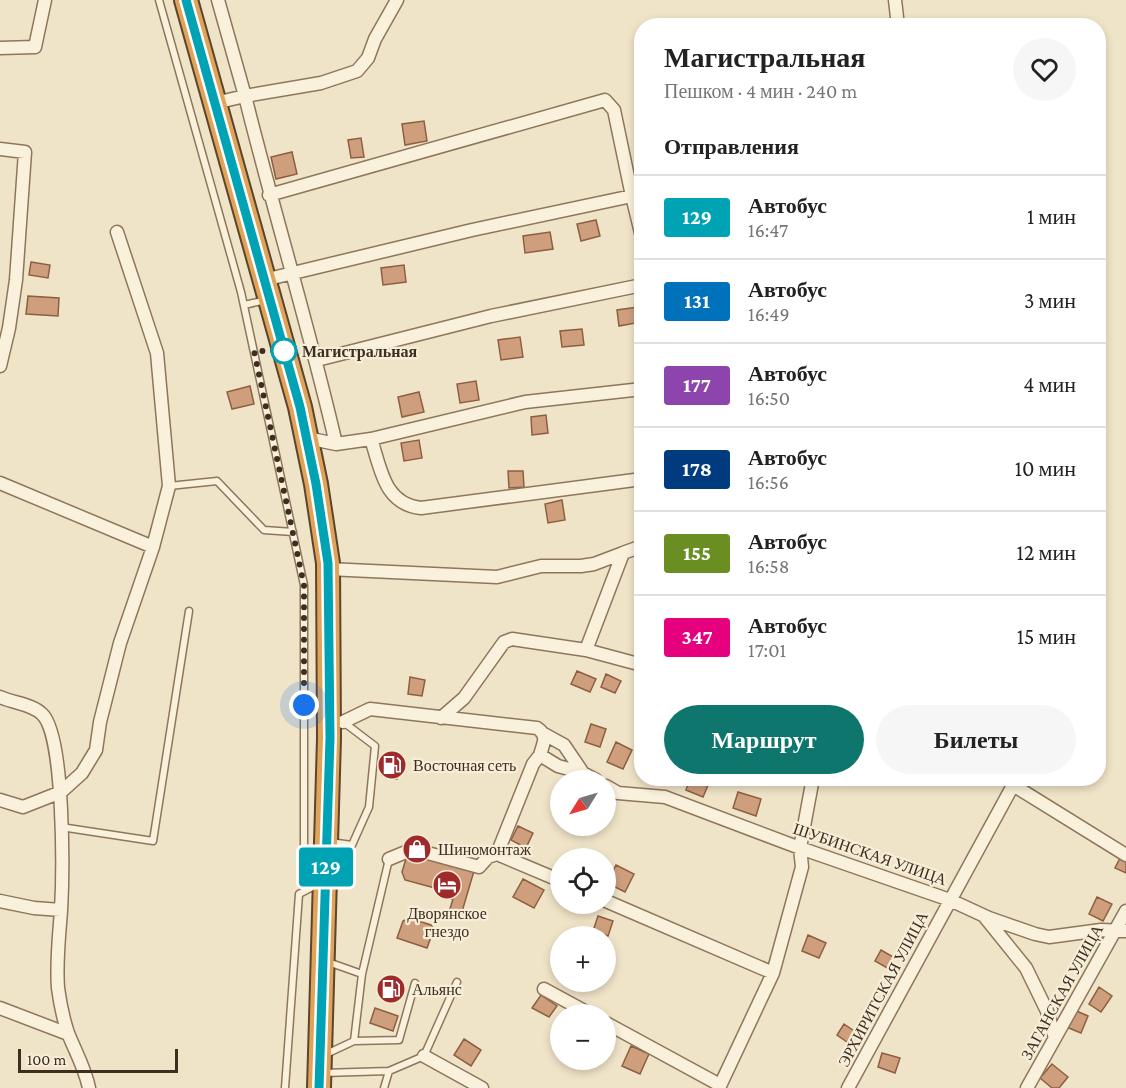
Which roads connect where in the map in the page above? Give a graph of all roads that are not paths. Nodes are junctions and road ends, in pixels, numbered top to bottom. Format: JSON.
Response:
{"nodes":[{"id":1,"x":45,"y":0,"type":"edge"},
{"id":2,"x":159,"y":0,"type":"edge"},
{"id":3,"x":186,"y":0,"type":"edge"},
{"id":4,"x":218,"y":0,"type":"edge"},
{"id":5,"x":397,"y":0,"type":"edge"},
{"id":6,"x":895,"y":0,"type":"edge"},
{"id":7,"x":897,"y":18,"type":"edge"},
{"id":8,"x":0,"y":48,"type":"edge"},
{"id":9,"x":245,"y":96,"type":"junction"},
{"id":10,"x":215,"y":103,"type":"junction"},
{"id":11,"x":0,"y":149,"type":"edge"},
{"id":12,"x":269,"y":195,"type":"junction"},
{"id":13,"x":632,"y":196,"type":"junction"},
{"id":14,"x":634,"y":204,"type":"edge"},
{"id":15,"x":117,"y":232,"type":"dead end"},
{"id":16,"x":293,"y":273,"type":"junction"},
{"id":17,"x":634,"y":287,"type":"edge"},
{"id":18,"x":266,"y":290,"type":"junction"},
{"id":19,"x":244,"y":305,"type":"junction"},
{"id":20,"x":317,"y":360,"type":"junction"},
{"id":21,"x":0,"y":366,"type":"edge"},
{"id":22,"x":634,"y":389,"type":"edge"},
{"id":23,"x":307,"y":438,"type":"junction"},
{"id":24,"x":371,"y":439,"type":"junction"},
{"id":25,"x":336,"y":444,"type":"junction"},
{"id":26,"x":634,"y":480,"type":"edge"},
{"id":27,"x":0,"y":483,"type":"edge"},
{"id":28,"x":168,"y":486,"type":"junction"},
{"id":29,"x":293,"y":532,"type":"junction"},
{"id":30,"x":153,"y":547,"type":"junction"},
{"id":31,"x":634,"y":549,"type":"edge"},
{"id":32,"x":623,"y":553,"type":"junction"},
{"id":33,"x":328,"y":568,"type":"junction"},
{"id":34,"x":189,"y":611,"type":"dead end"},
{"id":35,"x":586,"y":650,"type":"junction"},
{"id":36,"x":634,"y":663,"type":"edge"},
{"id":37,"x":0,"y":697,"type":"edge"},
{"id":38,"x":336,"y":718,"type":"junction"},
{"id":39,"x":441,"y":718,"type":"junction"},
{"id":40,"x":544,"y":734,"type":"junction"},
{"id":41,"x":540,"y":755,"type":"junction"},
{"id":42,"x":572,"y":770,"type":"edge"},
{"id":43,"x":581,"y":770,"type":"edge"},
{"id":44,"x":812,"y":786,"type":"edge"},
{"id":45,"x":1013,"y":786,"type":"edge"},
{"id":46,"x":1021,"y":786,"type":"edge"},
{"id":47,"x":61,"y":792,"type":"junction"},
{"id":48,"x":616,"y":792,"type":"edge"},
{"id":49,"x":0,"y":800,"type":"edge"},
{"id":50,"x":60,"y":827,"type":"junction"},
{"id":51,"x":327,"y":841,"type":"junction"},
{"id":52,"x":800,"y":848,"type":"junction"},
{"id":53,"x":497,"y":854,"type":"junction"},
{"id":54,"x":1126,"y":855,"type":"edge"},
{"id":55,"x":389,"y":859,"type":"joint"},
{"id":56,"x":550,"y":876,"type":"edge"},
{"id":57,"x":326,"y":880,"type":"junction"},
{"id":58,"x":950,"y":900,"type":"junction"},
{"id":59,"x":0,"y":901,"type":"edge"},
{"id":60,"x":616,"y":905,"type":"edge"},
{"id":61,"x":61,"y":910,"type":"junction"},
{"id":62,"x":1126,"y":911,"type":"edge"},
{"id":63,"x":984,"y":916,"type":"junction"},
{"id":64,"x":1121,"y":931,"type":"edge"},
{"id":65,"x":324,"y":960,"type":"junction"},
{"id":66,"x":772,"y":973,"type":"junction"},
{"id":67,"x":362,"y":974,"type":"junction"},
{"id":68,"x":457,"y":982,"type":"dead end"},
{"id":69,"x":415,"y":983,"type":"dead end"},
{"id":70,"x":544,"y":989,"type":"dead end"},
{"id":71,"x":572,"y":1004,"type":"edge"},
{"id":72,"x":0,"y":1008,"type":"edge"},
{"id":73,"x":616,"y":1029,"type":"edge"},
{"id":74,"x":68,"y":1034,"type":"junction"},
{"id":75,"x":1054,"y":1038,"type":"junction"},
{"id":76,"x":354,"y":1041,"type":"junction"},
{"id":77,"x":424,"y":1056,"type":"junction"},
{"id":78,"x":389,"y":1071,"type":"junction"},
{"id":79,"x":320,"y":1072,"type":"edge"},
{"id":80,"x":720,"y":1087,"type":"edge"},
{"id":81,"x":89,"y":1088,"type":"edge"},
{"id":82,"x":285,"y":1088,"type":"edge"},
{"id":83,"x":384,"y":1088,"type":"edge"},
{"id":84,"x":482,"y":1088,"type":"edge"},
{"id":85,"x":848,"y":1088,"type":"edge"},
{"id":86,"x":1027,"y":1088,"type":"edge"}],
"edges":[{"from":1,"to":8,"type":"street"},
{"from":2,"to":19,"type":"lane"},
{"from":3,"to":10,"type":"highway"},
{"from":4,"to":9,"type":"street"},
{"from":5,"to":9,"type":"street"},
{"from":6,"to":7,"type":"street"},
{"from":9,"to":10,"type":"street"},
{"from":9,"to":12,"type":"street"},
{"from":10,"to":18,"type":"highway"},
{"from":11,"to":21,"type":"street"},
{"from":12,"to":13,"type":"street"},
{"from":12,"to":16,"type":"street"},
{"from":13,"to":14,"type":"street"},
{"from":13,"to":16,"type":"street"},
{"from":15,"to":28,"type":"street"},
{"from":16,"to":18,"type":"street"},
{"from":16,"to":20,"type":"street"},
{"from":17,"to":20,"type":"street"},
{"from":18,"to":19,"type":"lane"},
{"from":18,"to":23,"type":"highway"},
{"from":19,"to":29,"type":"lane"},
{"from":20,"to":25,"type":"street"},
{"from":22,"to":24,"type":"street"},
{"from":23,"to":25,"type":"street"},
{"from":23,"to":33,"type":"highway"},
{"from":24,"to":25,"type":"street"},
{"from":24,"to":26,"type":"street"},
{"from":27,"to":30,"type":"street"},
{"from":28,"to":29,"type":"lane"},
{"from":28,"to":30,"type":"street"},
{"from":29,"to":57,"type":"lane"},
{"from":30,"to":47,"type":"street"},
{"from":31,"to":32,"type":"street"},
{"from":32,"to":33,"type":"street"},
{"from":32,"to":35,"type":"street"},
{"from":33,"to":38,"type":"highway"},
{"from":34,"to":50,"type":"lane"},
{"from":35,"to":36,"type":"street"},
{"from":35,"to":39,"type":"street"},
{"from":37,"to":47,"type":"street"},
{"from":38,"to":39,"type":"street"},
{"from":38,"to":51,"type":"highway"},
{"from":38,"to":51,"type":"lane"},
{"from":39,"to":40,"type":"street"},
{"from":40,"to":41,"type":"street"},
{"from":40,"to":43,"type":"street"},
{"from":41,"to":42,"type":"street"},
{"from":41,"to":53,"type":"street"},
{"from":44,"to":52,"type":"street"},
{"from":45,"to":58,"type":"street","name":"ЭРХИРИТСКАЯ УЛИЦА"},
{"from":46,"to":54,"type":"street"},
{"from":47,"to":49,"type":"street"},
{"from":47,"to":50,"type":"street"},
{"from":48,"to":52,"type":"street","name":"ШУБИНСКАЯ УЛИЦА"},
{"from":50,"to":61,"type":"street"},
{"from":51,"to":57,"type":"highway"},
{"from":52,"to":58,"type":"street","name":"ШУБИНСКАЯ УЛИЦА"},
{"from":52,"to":66,"type":"street"},
{"from":53,"to":55,"type":"street"},
{"from":53,"to":56,"type":"street"},
{"from":55,"to":67,"type":"lane"},
{"from":57,"to":65,"type":"highway"},
{"from":57,"to":82,"type":"lane"},
{"from":58,"to":63,"type":"street","name":"ШУБИНСКАЯ УЛИЦА"},
{"from":58,"to":85,"type":"street","name":"ЭРХИРИТСКАЯ УЛИЦА"},
{"from":59,"to":61,"type":"street"},
{"from":60,"to":66,"type":"street"},
{"from":61,"to":74,"type":"street"},
{"from":62,"to":64,"type":"street","name":"ЗАГАНСКАЯ УЛИЦА"},
{"from":63,"to":64,"type":"street","name":"ШУБИНСКАЯ УЛИЦА"},
{"from":63,"to":75,"type":"street"},
{"from":64,"to":75,"type":"street","name":"ЗАГАНСКАЯ УЛИЦА"},
{"from":65,"to":67,"type":"lane"},
{"from":65,"to":79,"type":"highway"},
{"from":66,"to":80,"type":"street"},
{"from":67,"to":76,"type":"lane"},
{"from":68,"to":77,"type":"lane"},
{"from":69,"to":76,"type":"lane"},
{"from":70,"to":71,"type":"street"},
{"from":72,"to":74,"type":"street"},
{"from":73,"to":80,"type":"street"},
{"from":74,"to":81,"type":"street"},
{"from":75,"to":86,"type":"street","name":"ЗАГАНСКАЯ УЛИЦА"},
{"from":76,"to":79,"type":"lane"},
{"from":77,"to":78,"type":"lane"},
{"from":77,"to":84,"type":"street"},
{"from":78,"to":79,"type":"lane"},
{"from":78,"to":83,"type":"lane"}]}
